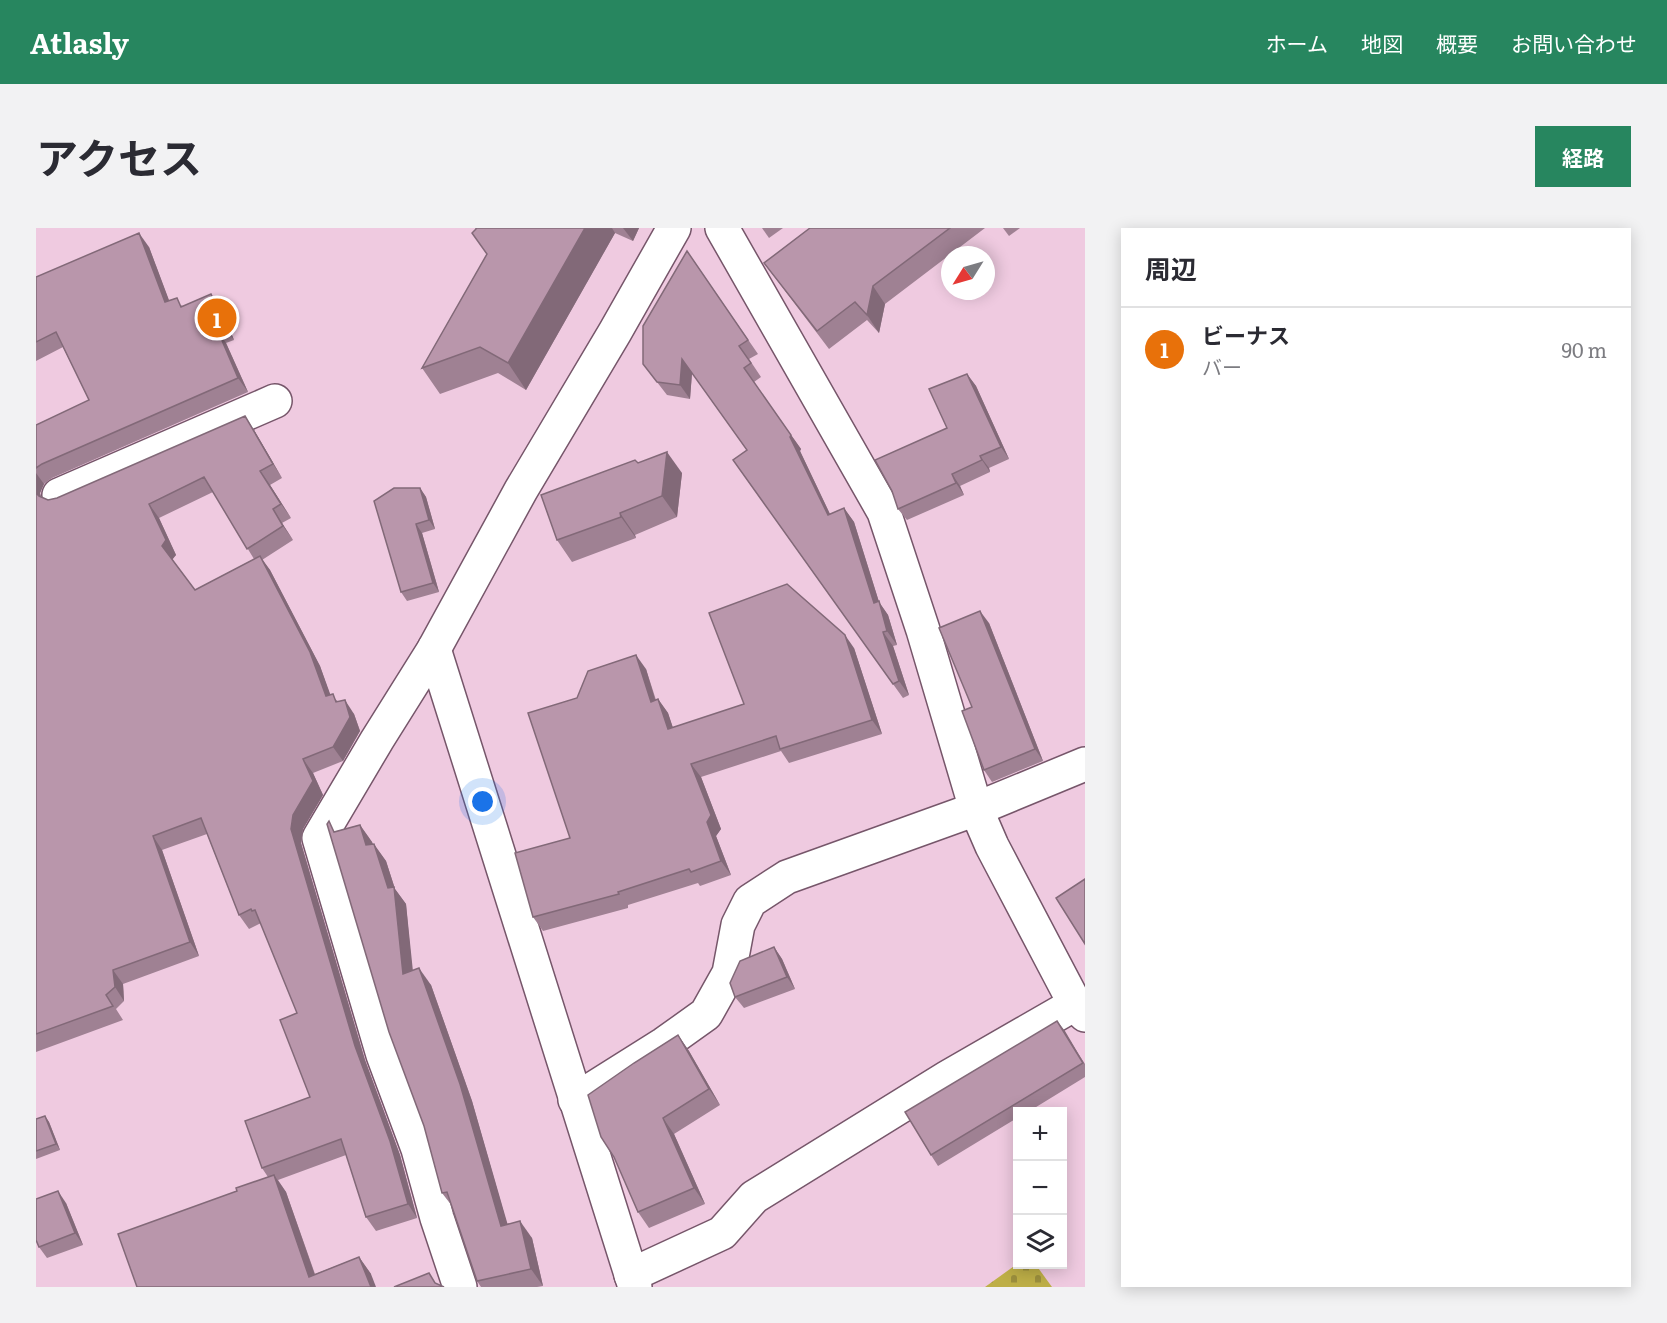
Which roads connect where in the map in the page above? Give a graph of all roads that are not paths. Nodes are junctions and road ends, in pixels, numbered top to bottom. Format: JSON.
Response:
{"nodes":[{"id":1,"x":674,"y":228,"type":"edge"},
{"id":2,"x":722,"y":228,"type":"edge"},
{"id":3,"x":275,"y":401,"type":"dead end"},
{"id":4,"x":59,"y":495,"type":"edge"},
{"id":5,"x":434,"y":649,"type":"junction"},
{"id":6,"x":1085,"y":764,"type":"edge"},
{"id":7,"x":976,"y":808,"type":"junction"},
{"id":8,"x":1080,"y":1010,"type":"edge"},
{"id":9,"x":575,"y":1100,"type":"junction"},
{"id":10,"x":633,"y":1281,"type":"edge"},
{"id":11,"x":460,"y":1287,"type":"edge"}],
"edges":[{"from":1,"to":5,"type":"street"},
{"from":2,"to":7,"type":"street"},
{"from":3,"to":4,"type":"street"},
{"from":5,"to":9,"type":"street"},
{"from":5,"to":11,"type":"street"},
{"from":6,"to":7,"type":"street"},
{"from":7,"to":8,"type":"street"},
{"from":7,"to":9,"type":"street"},
{"from":8,"to":10,"type":"street"},
{"from":9,"to":10,"type":"street"}]}
